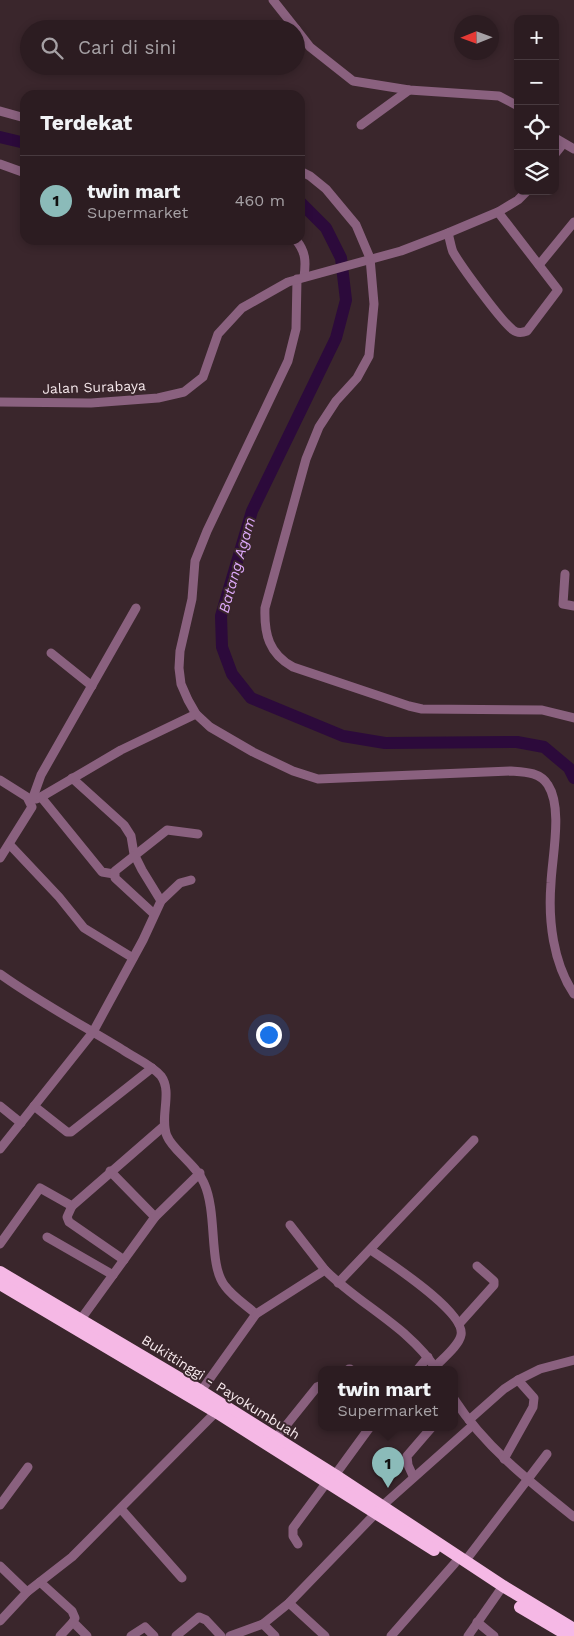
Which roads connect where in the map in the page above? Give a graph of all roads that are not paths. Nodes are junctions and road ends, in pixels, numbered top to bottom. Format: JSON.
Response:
{"nodes":[{"id":1,"x":274,"y":0,"type":"edge"},
{"id":2,"x":289,"y":20,"type":"edge"},
{"id":3,"x":305,"y":41,"type":"edge"},
{"id":4,"x":409,"y":90,"type":"junction"},
{"id":5,"x":516,"y":105,"type":"edge"},
{"id":6,"x":0,"y":111,"type":"edge"},
{"id":7,"x":20,"y":117,"type":"edge"},
{"id":8,"x":361,"y":125,"type":"dead end"},
{"id":9,"x":559,"y":141,"type":"edge"},
{"id":10,"x":563,"y":144,"type":"junction"},
{"id":11,"x":574,"y":149,"type":"edge"},
{"id":12,"x":558,"y":150,"type":"edge"},
{"id":13,"x":0,"y":164,"type":"edge"},
{"id":14,"x":20,"y":171,"type":"edge"},
{"id":15,"x":305,"y":174,"type":"edge"},
{"id":16,"x":523,"y":195,"type":"edge"},
{"id":17,"x":498,"y":212,"type":"junction"},
{"id":18,"x":574,"y":222,"type":"edge"},
{"id":19,"x":448,"y":234,"type":"junction"},
{"id":20,"x":300,"y":245,"type":"edge"},
{"id":21,"x":370,"y":258,"type":"junction"},
{"id":22,"x":539,"y":265,"type":"junction"},
{"id":23,"x":304,"y":277,"type":"junction"},
{"id":24,"x":0,"y":402,"type":"edge"},
{"id":25,"x":566,"y":574,"type":"dead end"},
{"id":26,"x":574,"y":606,"type":"edge"},
{"id":27,"x":136,"y":608,"type":"dead end"},
{"id":28,"x":51,"y":653,"type":"dead end"},
{"id":29,"x":92,"y":686,"type":"junction"},
{"id":30,"x":196,"y":714,"type":"junction"},
{"id":31,"x":574,"y":718,"type":"edge"},
{"id":32,"x":72,"y":778,"type":"junction"},
{"id":33,"x":0,"y":780,"type":"edge"},
{"id":34,"x":42,"y":798,"type":"junction"},
{"id":35,"x":29,"y":799,"type":"junction"},
{"id":36,"x":198,"y":834,"type":"dead end"},
{"id":37,"x":10,"y":844,"type":"junction"},
{"id":38,"x":134,"y":854,"type":"junction"},
{"id":39,"x":0,"y":858,"type":"edge"},
{"id":40,"x":114,"y":874,"type":"junction"},
{"id":41,"x":191,"y":880,"type":"dead end"},
{"id":42,"x":161,"y":901,"type":"junction"},
{"id":43,"x":154,"y":914,"type":"junction"},
{"id":44,"x":133,"y":958,"type":"junction"},
{"id":45,"x":0,"y":974,"type":"edge"},
{"id":46,"x":574,"y":994,"type":"edge"},
{"id":47,"x":93,"y":1032,"type":"junction"},
{"id":48,"x":152,"y":1068,"type":"junction"},
{"id":49,"x":0,"y":1106,"type":"edge"},
{"id":50,"x":34,"y":1106,"type":"junction"},
{"id":51,"x":21,"y":1123,"type":"junction"},
{"id":52,"x":164,"y":1126,"type":"junction"},
{"id":53,"x":474,"y":1140,"type":"dead end"},
{"id":54,"x":0,"y":1149,"type":"edge"},
{"id":55,"x":110,"y":1171,"type":"junction"},
{"id":56,"x":200,"y":1173,"type":"junction"},
{"id":57,"x":72,"y":1206,"type":"junction"},
{"id":58,"x":155,"y":1217,"type":"junction"},
{"id":59,"x":290,"y":1224,"type":"dead end"},
{"id":60,"x":47,"y":1236,"type":"dead end"},
{"id":61,"x":0,"y":1244,"type":"edge"},
{"id":62,"x":371,"y":1250,"type":"junction"},
{"id":63,"x":124,"y":1260,"type":"junction"},
{"id":64,"x":477,"y":1266,"type":"dead end"},
{"id":65,"x":325,"y":1270,"type":"junction"},
{"id":66,"x":0,"y":1272,"type":"edge"},
{"id":67,"x":113,"y":1275,"type":"junction"},
{"id":68,"x":338,"y":1283,"type":"junction"},
{"id":69,"x":0,"y":1284,"type":"edge"},
{"id":70,"x":22,"y":1291,"type":"junction"},
{"id":71,"x":51,"y":1308,"type":"junction"},
{"id":72,"x":256,"y":1314,"type":"junction"},
{"id":73,"x":81,"y":1319,"type":"junction"},
{"id":74,"x":459,"y":1324,"type":"junction"},
{"id":75,"x":428,"y":1357,"type":"junction"},
{"id":76,"x":574,"y":1360,"type":"edge"},
{"id":77,"x":420,"y":1366,"type":"edge"},
{"id":78,"x":434,"y":1366,"type":"edge"},
{"id":79,"x":437,"y":1366,"type":"edge"},
{"id":80,"x":518,"y":1380,"type":"junction"},
{"id":81,"x":318,"y":1386,"type":"edge"},
{"id":82,"x":201,"y":1391,"type":"junction"},
{"id":83,"x":458,"y":1405,"type":"edge"},
{"id":84,"x":216,"y":1412,"type":"junction"},
{"id":85,"x":471,"y":1423,"type":"junction"},
{"id":86,"x":367,"y":1431,"type":"edge"},
{"id":87,"x":429,"y":1431,"type":"edge"},
{"id":88,"x":276,"y":1438,"type":"junction"},
{"id":89,"x":547,"y":1454,"type":"dead end"},
{"id":90,"x":504,"y":1458,"type":"junction"},
{"id":91,"x":28,"y":1467,"type":"dead end"},
{"id":92,"x":413,"y":1476,"type":"junction"},
{"id":93,"x":331,"y":1479,"type":"junction"},
{"id":94,"x":526,"y":1480,"type":"junction"},
{"id":95,"x":0,"y":1504,"type":"edge"},
{"id":96,"x":121,"y":1509,"type":"junction"},
{"id":97,"x":379,"y":1510,"type":"junction"},
{"id":98,"x":574,"y":1517,"type":"edge"},
{"id":99,"x":298,"y":1544,"type":"dead end"},
{"id":100,"x":460,"y":1562,"type":"junction"},
{"id":101,"x":0,"y":1566,"type":"edge"},
{"id":102,"x":182,"y":1578,"type":"dead end"},
{"id":103,"x":40,"y":1582,"type":"junction"},
{"id":104,"x":500,"y":1589,"type":"junction"},
{"id":105,"x":27,"y":1592,"type":"junction"},
{"id":106,"x":289,"y":1603,"type":"junction"},
{"id":107,"x":0,"y":1621,"type":"edge"},
{"id":108,"x":74,"y":1622,"type":"junction"},
{"id":109,"x":477,"y":1622,"type":"junction"},
{"id":110,"x":264,"y":1624,"type":"junction"},
{"id":111,"x":574,"y":1629,"type":"edge"},
{"id":112,"x":60,"y":1636,"type":"edge"},
{"id":113,"x":87,"y":1636,"type":"edge"},
{"id":114,"x":131,"y":1636,"type":"edge"},
{"id":115,"x":154,"y":1636,"type":"edge"},
{"id":116,"x":176,"y":1636,"type":"edge"},
{"id":117,"x":221,"y":1636,"type":"edge"},
{"id":118,"x":230,"y":1636,"type":"edge"},
{"id":119,"x":275,"y":1636,"type":"edge"},
{"id":120,"x":325,"y":1636,"type":"edge"},
{"id":121,"x":391,"y":1636,"type":"edge"},
{"id":122,"x":468,"y":1636,"type":"edge"},
{"id":123,"x":494,"y":1636,"type":"edge"},
{"id":124,"x":569,"y":1636,"type":"edge"}],
"edges":[{"from":1,"to":2,"type":"street"},
{"from":3,"to":4,"type":"street"},
{"from":4,"to":5,"type":"street"},
{"from":4,"to":8,"type":"street"},
{"from":6,"to":7,"type":"street"},
{"from":9,"to":10,"type":"street"},
{"from":10,"to":11,"type":"street"},
{"from":10,"to":12,"type":"street"},
{"from":13,"to":14,"type":"street"},
{"from":15,"to":21,"type":"street"},
{"from":16,"to":17,"type":"street","name":"Jalan Surabaya"},
{"from":17,"to":19,"type":"street","name":"Jalan Surabaya"},
{"from":17,"to":22,"type":"street"},
{"from":18,"to":22,"type":"street"},
{"from":19,"to":21,"type":"street","name":"Jalan Surabaya"},
{"from":19,"to":22,"type":"street"},
{"from":20,"to":23,"type":"street"},
{"from":21,"to":23,"type":"street","name":"Jalan Surabaya"},
{"from":21,"to":31,"type":"street"},
{"from":23,"to":24,"type":"street","name":"Jalan Surabaya"},
{"from":23,"to":30,"type":"street"},
{"from":25,"to":26,"type":"street"},
{"from":27,"to":29,"type":"street"},
{"from":28,"to":29,"type":"street"},
{"from":29,"to":35,"type":"street"},
{"from":30,"to":32,"type":"street"},
{"from":30,"to":46,"type":"street"},
{"from":32,"to":34,"type":"street"},
{"from":32,"to":38,"type":"street"},
{"from":33,"to":35,"type":"street"},
{"from":34,"to":35,"type":"street"},
{"from":34,"to":40,"type":"street"},
{"from":35,"to":37,"type":"street"},
{"from":36,"to":38,"type":"street"},
{"from":37,"to":39,"type":"street"},
{"from":37,"to":44,"type":"street"},
{"from":38,"to":40,"type":"street"},
{"from":38,"to":42,"type":"street"},
{"from":40,"to":43,"type":"street"},
{"from":41,"to":42,"type":"street"},
{"from":42,"to":43,"type":"street"},
{"from":43,"to":44,"type":"street"},
{"from":44,"to":47,"type":"street"},
{"from":45,"to":47,"type":"street"},
{"from":47,"to":48,"type":"street"},
{"from":47,"to":50,"type":"street"},
{"from":48,"to":50,"type":"street"},
{"from":48,"to":52,"type":"street"},
{"from":49,"to":51,"type":"street"},
{"from":50,"to":51,"type":"street"},
{"from":51,"to":54,"type":"street"},
{"from":52,"to":55,"type":"street"},
{"from":52,"to":56,"type":"street"},
{"from":53,"to":62,"type":"street"},
{"from":55,"to":57,"type":"street"},
{"from":55,"to":58,"type":"street"},
{"from":56,"to":58,"type":"street"},
{"from":56,"to":72,"type":"street"},
{"from":57,"to":61,"type":"street"},
{"from":57,"to":63,"type":"street"},
{"from":58,"to":63,"type":"street"},
{"from":59,"to":65,"type":"street"},
{"from":60,"to":67,"type":"street"},
{"from":62,"to":68,"type":"street"},
{"from":62,"to":74,"type":"street"},
{"from":63,"to":67,"type":"street"},
{"from":64,"to":74,"type":"street"},
{"from":65,"to":68,"type":"street"},
{"from":65,"to":72,"type":"street"},
{"from":66,"to":70,"type":"highway","name":"Bukittinggi - Payokumbuah"},
{"from":67,"to":73,"type":"street"},
{"from":68,"to":75,"type":"street"},
{"from":69,"to":70,"type":"highway","name":"Bukittinggi - Payokumbuah"},
{"from":70,"to":71,"type":"highway","name":"Bukittinggi - Payokumbuah"},
{"from":71,"to":73,"type":"highway","name":"Bukittinggi - Payokumbuah"},
{"from":71,"to":84,"type":"highway","name":"Bukittinggi - Payokumbuah"},
{"from":72,"to":82,"type":"street"},
{"from":73,"to":82,"type":"highway","name":"Bukittinggi - Payokumbuah"},
{"from":74,"to":79,"type":"street"},
{"from":75,"to":77,"type":"street"},
{"from":75,"to":78,"type":"street"},
{"from":76,"to":80,"type":"street"},
{"from":80,"to":85,"type":"street"},
{"from":80,"to":90,"type":"street"},
{"from":81,"to":88,"type":"street"},
{"from":82,"to":88,"type":"highway","name":"Bukittinggi - Payokumbuah"},
{"from":83,"to":85,"type":"street"},
{"from":84,"to":93,"type":"highway","name":"Bukittinggi - Payokumbuah"},
{"from":84,"to":96,"type":"street"},
{"from":85,"to":90,"type":"street"},
{"from":85,"to":92,"type":"street"},
{"from":86,"to":93,"type":"street"},
{"from":87,"to":92,"type":"street"},
{"from":88,"to":93,"type":"highway","name":"Bukittinggi - Payokumbuah"},
{"from":89,"to":94,"type":"street"},
{"from":90,"to":94,"type":"street"},
{"from":91,"to":95,"type":"street"},
{"from":92,"to":97,"type":"street"},
{"from":93,"to":97,"type":"highway","name":"Bukittinggi - Payokumbuah"},
{"from":93,"to":99,"type":"street"},
{"from":94,"to":98,"type":"street"},
{"from":94,"to":100,"type":"street"},
{"from":96,"to":102,"type":"street"},
{"from":96,"to":103,"type":"street"},
{"from":97,"to":100,"type":"highway","name":"Bukittinggi - Payokumbuah"},
{"from":97,"to":106,"type":"street"},
{"from":100,"to":104,"type":"highway","name":"Bukittinggi - Payokumbuah"},
{"from":100,"to":121,"type":"street"},
{"from":101,"to":105,"type":"street"},
{"from":103,"to":105,"type":"street"},
{"from":103,"to":108,"type":"street"},
{"from":104,"to":109,"type":"street"},
{"from":104,"to":111,"type":"highway","name":"Bukittinggi - Payokumbuah"},
{"from":104,"to":124,"type":"highway","name":"Bukittinggi - Payokumbuah"},
{"from":105,"to":107,"type":"street"},
{"from":106,"to":110,"type":"street"},
{"from":106,"to":120,"type":"street"},
{"from":108,"to":112,"type":"street"},
{"from":108,"to":113,"type":"street"},
{"from":109,"to":122,"type":"street"},
{"from":109,"to":123,"type":"street"},
{"from":110,"to":118,"type":"street"},
{"from":110,"to":119,"type":"street"},
{"from":114,"to":115,"type":"street"},
{"from":116,"to":117,"type":"street"}]}
